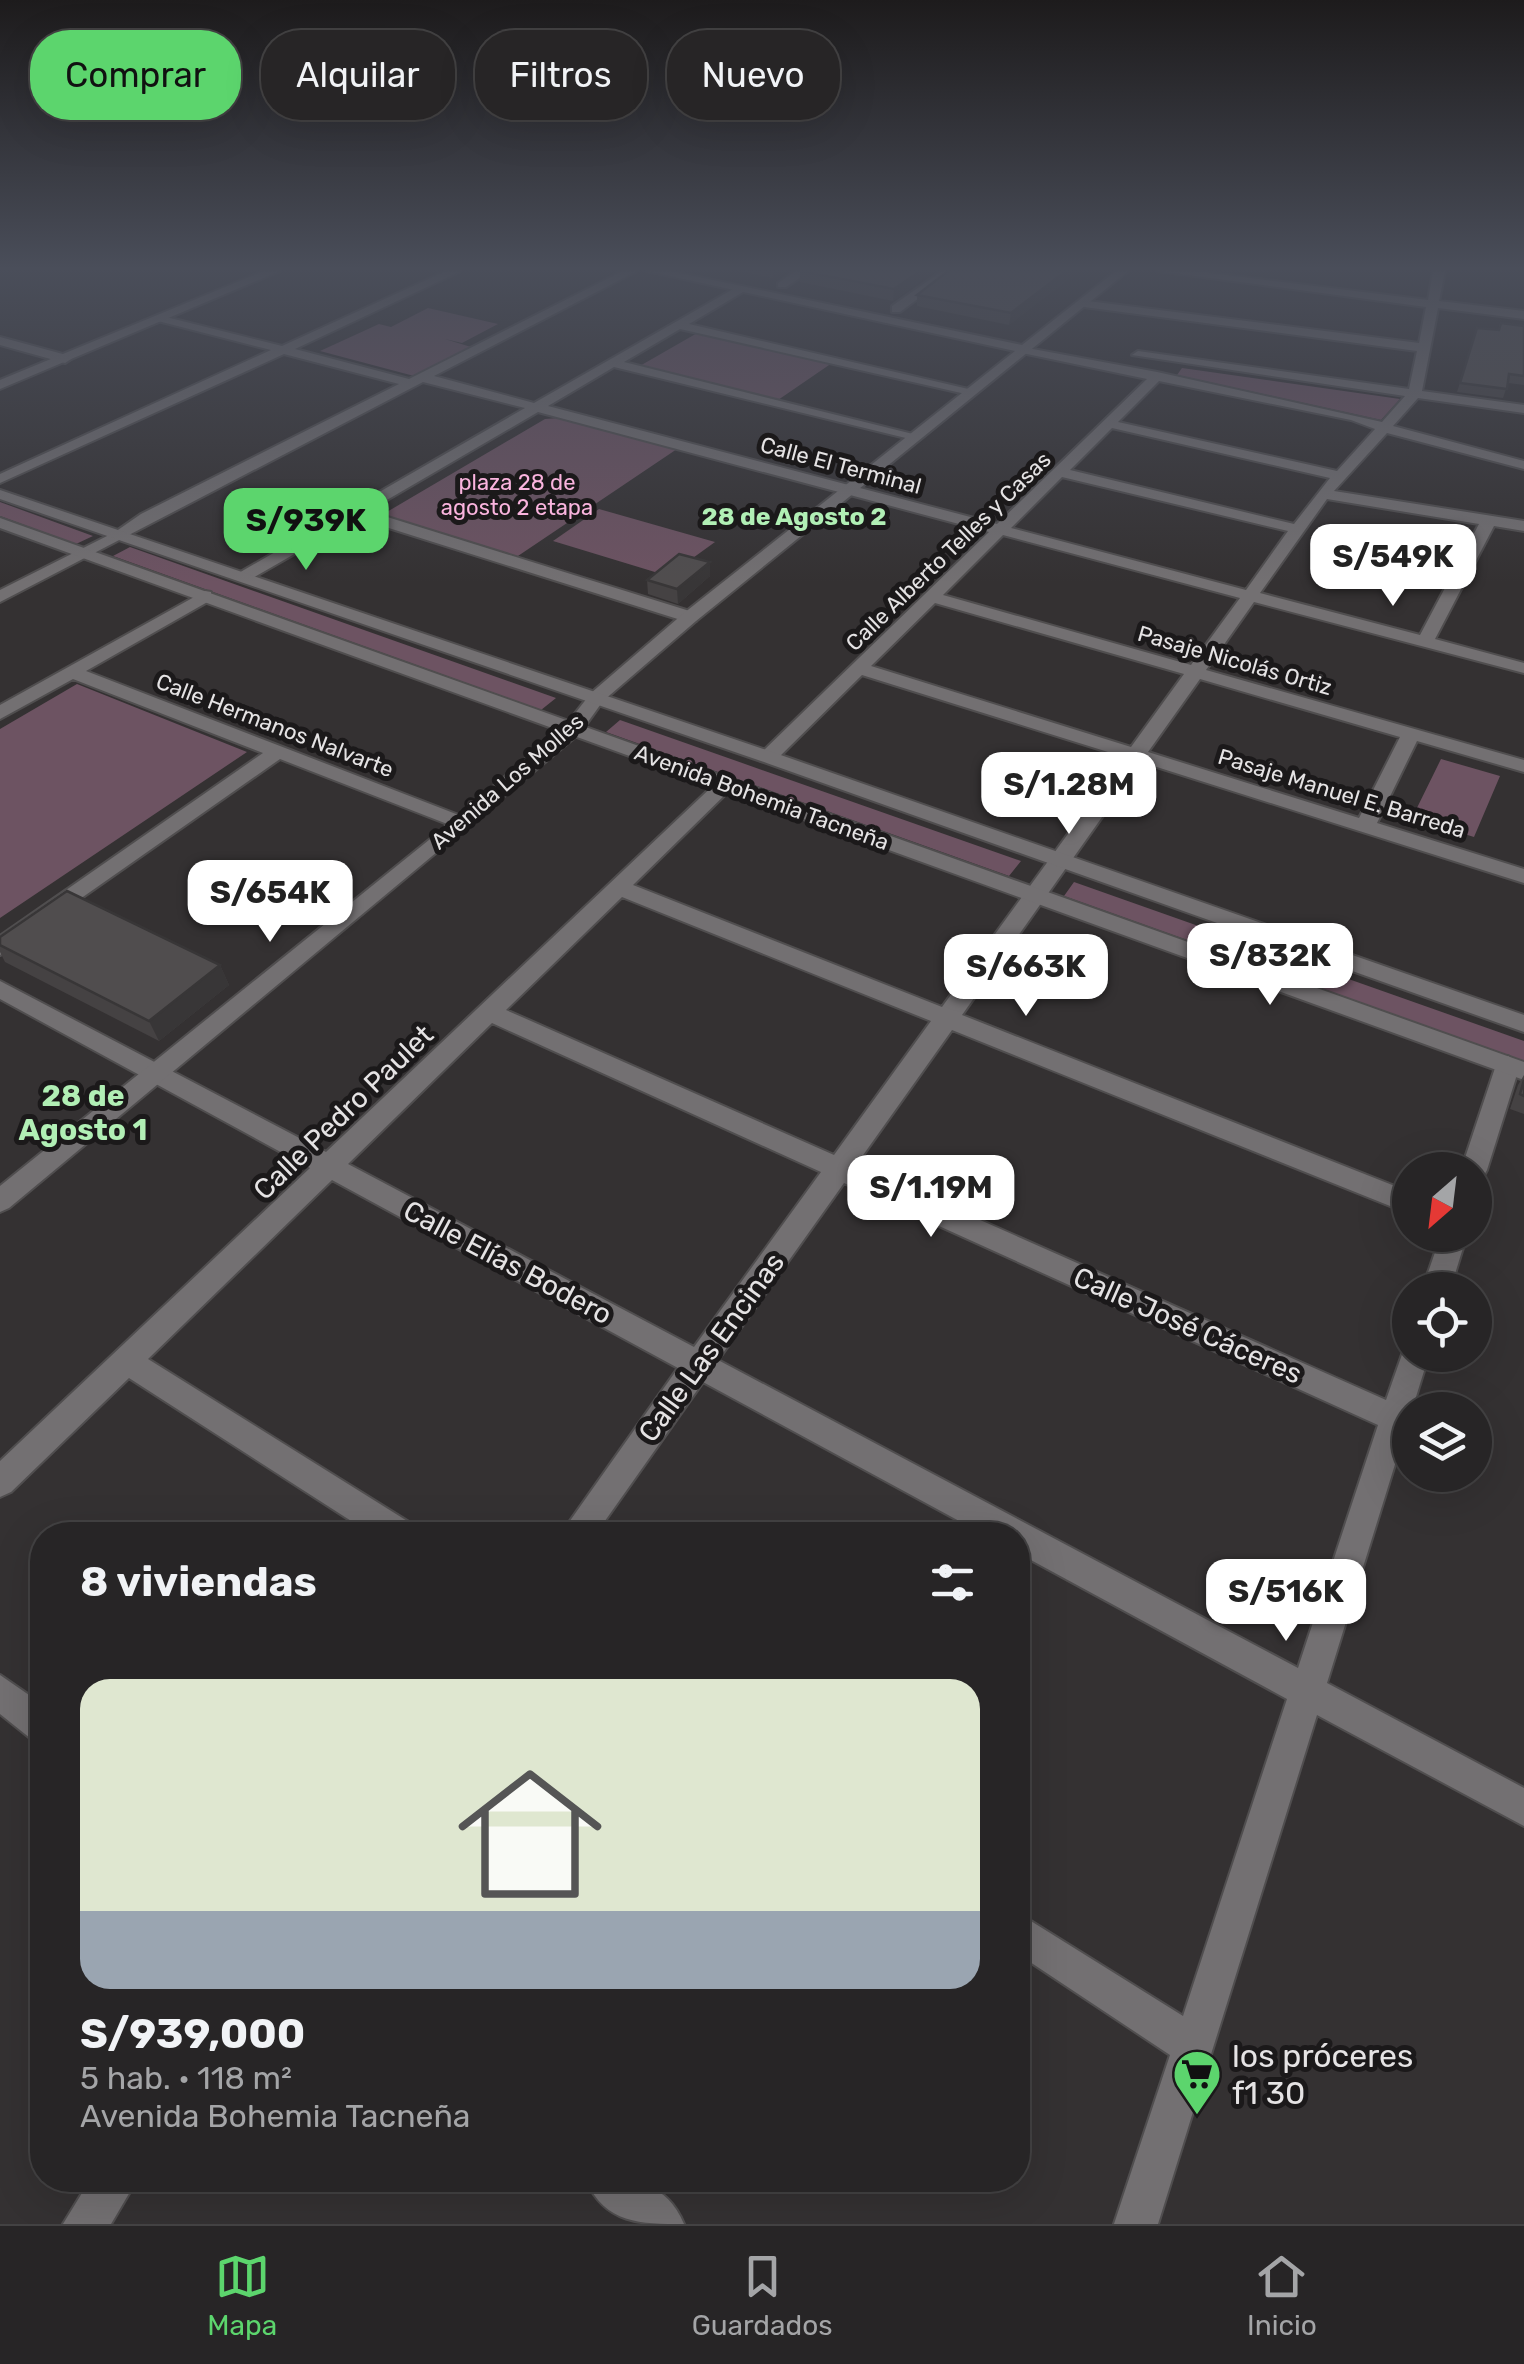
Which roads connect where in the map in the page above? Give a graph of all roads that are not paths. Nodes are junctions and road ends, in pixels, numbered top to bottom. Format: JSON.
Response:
{"nodes":[{"id":1,"x":25,"y":375,"type":"edge"},
{"id":2,"x":229,"y":375,"type":"edge"},
{"id":3,"x":393,"y":375,"type":"edge"},
{"id":4,"x":426,"y":375,"type":"edge"},
{"id":5,"x":592,"y":375,"type":"edge"},
{"id":6,"x":661,"y":375,"type":"edge"},
{"id":7,"x":895,"y":375,"type":"edge"},
{"id":8,"x":988,"y":375,"type":"edge"},
{"id":9,"x":1151,"y":375,"type":"edge"},
{"id":10,"x":1281,"y":375,"type":"edge"},
{"id":11,"x":1420,"y":375,"type":"edge"},
{"id":12,"x":1156,"y":376,"type":"junction"},
{"id":13,"x":416,"y":380,"type":"junction"},
{"id":14,"x":0,"y":385,"type":"edge"},
{"id":15,"x":970,"y":392,"type":"junction"},
{"id":16,"x":1415,"y":394,"type":"junction"},
{"id":17,"x":535,"y":408,"type":"junction"},
{"id":18,"x":1524,"y":410,"type":"edge"},
{"id":19,"x":1111,"y":424,"type":"junction"},
{"id":20,"x":1384,"y":426,"type":"junction"},
{"id":21,"x":914,"y":436,"type":"junction"},
{"id":22,"x":1524,"y":464,"type":"edge"},
{"id":23,"x":1061,"y":472,"type":"junction"},
{"id":24,"x":1336,"y":475,"type":"junction"},
{"id":25,"x":0,"y":479,"type":"edge"},
{"id":26,"x":847,"y":490,"type":"junction"},
{"id":27,"x":0,"y":494,"type":"edge"},
{"id":28,"x":1323,"y":494,"type":"junction"},
{"id":29,"x":355,"y":512,"type":"junction"},
{"id":30,"x":1489,"y":520,"type":"junction"},
{"id":31,"x":0,"y":523,"type":"edge"},
{"id":32,"x":1524,"y":526,"type":"edge"},
{"id":33,"x":1297,"y":529,"type":"junction"},
{"id":34,"x":1001,"y":530,"type":"junction"},
{"id":35,"x":120,"y":535,"type":"junction"},
{"id":36,"x":85,"y":554,"type":"junction"},
{"id":37,"x":243,"y":577,"type":"junction"},
{"id":38,"x":205,"y":596,"type":"junction"},
{"id":39,"x":1250,"y":596,"type":"junction"},
{"id":40,"x":0,"y":597,"type":"edge"},
{"id":41,"x":933,"y":597,"type":"junction"},
{"id":42,"x":690,"y":617,"type":"junction"},
{"id":43,"x":1425,"y":642,"type":"junction"},
{"id":44,"x":860,"y":668,"type":"junction"},
{"id":45,"x":1524,"y":668,"type":"edge"},
{"id":46,"x":72,"y":672,"type":"junction"},
{"id":47,"x":1194,"y":672,"type":"junction"},
{"id":48,"x":596,"y":697,"type":"junction"},
{"id":49,"x":0,"y":713,"type":"edge"},
{"id":50,"x":573,"y":729,"type":"junction"},
{"id":51,"x":1411,"y":734,"type":"junction"},
{"id":52,"x":277,"y":752,"type":"junction"},
{"id":53,"x":1135,"y":754,"type":"junction"},
{"id":54,"x":768,"y":757,"type":"junction"},
{"id":55,"x":1524,"y":766,"type":"edge"},
{"id":56,"x":726,"y":784,"type":"junction"},
{"id":57,"x":462,"y":823,"type":"junction"},
{"id":58,"x":1365,"y":826,"type":"junction"},
{"id":59,"x":1059,"y":860,"type":"junction"},
{"id":60,"x":1524,"y":876,"type":"edge"},
{"id":61,"x":620,"y":888,"type":"junction"},
{"id":62,"x":1034,"y":894,"type":"junction"},
{"id":63,"x":0,"y":947,"type":"edge"},
{"id":64,"x":0,"y":988,"type":"edge"},
{"id":65,"x":489,"y":1012,"type":"junction"},
{"id":66,"x":947,"y":1016,"type":"junction"},
{"id":67,"x":1524,"y":1024,"type":"edge"},
{"id":68,"x":1516,"y":1068,"type":"edge"},
{"id":69,"x":154,"y":1072,"type":"junction"},
{"id":70,"x":1481,"y":1152,"type":"edge"},
{"id":71,"x":330,"y":1166,"type":"junction"},
{"id":72,"x":839,"y":1168,"type":"junction"},
{"id":73,"x":1392,"y":1196,"type":"edge"},
{"id":74,"x":0,"y":1201,"type":"edge"},
{"id":75,"x":127,"y":1361,"type":"junction"},
{"id":76,"x":698,"y":1364,"type":"junction"},
{"id":77,"x":1392,"y":1417,"type":"edge"},
{"id":78,"x":1392,"y":1424,"type":"edge"},
{"id":79,"x":0,"y":1482,"type":"edge"},
{"id":80,"x":381,"y":1522,"type":"edge"},
{"id":81,"x":585,"y":1522,"type":"edge"},
{"id":82,"x":991,"y":1522,"type":"edge"},
{"id":83,"x":1030,"y":1543,"type":"edge"},
{"id":84,"x":0,"y":1692,"type":"edge"},
{"id":85,"x":1307,"y":1692,"type":"junction"},
{"id":86,"x":30,"y":1716,"type":"edge"},
{"id":87,"x":1524,"y":1808,"type":"edge"},
{"id":88,"x":1030,"y":1940,"type":"edge"},
{"id":89,"x":1193,"y":2046,"type":"junction"},
{"id":90,"x":107,"y":2192,"type":"edge"},
{"id":91,"x":622,"y":2192,"type":"edge"},
{"id":92,"x":84,"y":2224,"type":"edge"},
{"id":93,"x":662,"y":2224,"type":"edge"},
{"id":94,"x":1136,"y":2224,"type":"edge"}],
"edges":[{"from":1,"to":14,"type":"street"},
{"from":2,"to":25,"type":"street"},
{"from":3,"to":13,"type":"street","name":"Calle El Terminal"},
{"from":4,"to":13,"type":"street"},
{"from":5,"to":17,"type":"street"},
{"from":6,"to":21,"type":"street"},
{"from":7,"to":15,"type":"street"},
{"from":8,"to":15,"type":"street","name":"Avenida Los Molles"},
{"from":9,"to":12,"type":"street"},
{"from":10,"to":16,"type":"street"},
{"from":11,"to":16,"type":"street"},
{"from":12,"to":19,"type":"street","name":"Calle Alberto Telles y Casas"},
{"from":12,"to":20,"type":"street"},
{"from":13,"to":17,"type":"street","name":"Calle El Terminal"},
{"from":13,"to":35,"type":"street"},
{"from":15,"to":21,"type":"street","name":"Avenida Los Molles"},
{"from":16,"to":18,"type":"street"},
{"from":16,"to":20,"type":"street","name":"Calle Las Encinas"},
{"from":17,"to":26,"type":"street","name":"Calle El Terminal"},
{"from":17,"to":29,"type":"street"},
{"from":19,"to":23,"type":"street","name":"Calle Alberto Telles y Casas"},
{"from":19,"to":24,"type":"street"},
{"from":20,"to":22,"type":"street"},
{"from":20,"to":24,"type":"street","name":"Calle Las Encinas"},
{"from":21,"to":26,"type":"street","name":"Avenida Los Molles"},
{"from":23,"to":33,"type":"street"},
{"from":23,"to":34,"type":"street","name":"Calle Alberto Telles y Casas"},
{"from":24,"to":28,"type":"street","name":"Calle Las Encinas"},
{"from":26,"to":34,"type":"street","name":"Calle El Terminal"},
{"from":26,"to":42,"type":"street","name":"Avenida Los Molles"},
{"from":27,"to":35,"type":"street","name":"Avenida Bohemia Tacneña"},
{"from":28,"to":30,"type":"street"},
{"from":28,"to":33,"type":"street","name":"Calle Las Encinas"},
{"from":29,"to":37,"type":"street"},
{"from":29,"to":42,"type":"street"},
{"from":30,"to":32,"type":"street"},
{"from":30,"to":43,"type":"street"},
{"from":31,"to":36,"type":"street","name":"Avenida Bohemia Tacneña"},
{"from":33,"to":39,"type":"street","name":"Calle Las Encinas"},
{"from":34,"to":39,"type":"street","name":"Calle El Terminal"},
{"from":34,"to":41,"type":"street","name":"Calle Alberto Telles y Casas"},
{"from":35,"to":36,"type":"street"},
{"from":35,"to":37,"type":"street","name":"Avenida Bohemia Tacneña"},
{"from":36,"to":38,"type":"street","name":"Avenida Bohemia Tacneña"},
{"from":36,"to":40,"type":"street"},
{"from":37,"to":48,"type":"street","name":"Avenida Bohemia Tacneña"},
{"from":38,"to":46,"type":"street"},
{"from":38,"to":50,"type":"street","name":"Avenida Bohemia Tacneña"},
{"from":39,"to":43,"type":"street","name":"Calle El Terminal"},
{"from":39,"to":47,"type":"street","name":"Calle Las Encinas"},
{"from":41,"to":44,"type":"street","name":"Calle Alberto Telles y Casas"},
{"from":41,"to":47,"type":"street","name":"Pasaje Nicolás Ortiz"},
{"from":42,"to":48,"type":"street","name":"Avenida Los Molles"},
{"from":43,"to":45,"type":"street","name":"Calle El Terminal"},
{"from":44,"to":53,"type":"street","name":"Pasaje Manuel E. Barreda"},
{"from":44,"to":54,"type":"street","name":"Calle Alberto Telles y Casas"},
{"from":46,"to":49,"type":"street"},
{"from":46,"to":52,"type":"street","name":"Calle Hermanos Nalvarte"},
{"from":47,"to":51,"type":"street","name":"Pasaje Nicolás Ortiz"},
{"from":47,"to":53,"type":"street","name":"Calle Las Encinas"},
{"from":48,"to":50,"type":"street","name":"Avenida Los Molles"},
{"from":48,"to":54,"type":"street","name":"Avenida Bohemia Tacneña"},
{"from":50,"to":56,"type":"street","name":"Avenida Bohemia Tacneña"},
{"from":50,"to":57,"type":"street","name":"Avenida Los Molles"},
{"from":51,"to":55,"type":"street","name":"Pasaje Nicolás Ortiz"},
{"from":51,"to":58,"type":"street"},
{"from":52,"to":57,"type":"street","name":"Calle Hermanos Nalvarte"},
{"from":52,"to":63,"type":"street"},
{"from":53,"to":58,"type":"street","name":"Pasaje Manuel E. Barreda"},
{"from":53,"to":59,"type":"street","name":"Calle Las Encinas"},
{"from":54,"to":59,"type":"street","name":"Avenida Bohemia Tacneña"},
{"from":56,"to":61,"type":"street","name":"Calle Pedro Paulet"},
{"from":56,"to":62,"type":"street","name":"Avenida Bohemia Tacneña"},
{"from":57,"to":69,"type":"street","name":"Avenida Los Molles"},
{"from":58,"to":60,"type":"street","name":"Pasaje Manuel E. Barreda"},
{"from":59,"to":62,"type":"street","name":"Calle Las Encinas"},
{"from":59,"to":67,"type":"street","name":"Avenida Bohemia Tacneña"},
{"from":61,"to":65,"type":"street","name":"Calle Pedro Paulet"},
{"from":61,"to":66,"type":"street"},
{"from":62,"to":66,"type":"street","name":"Calle Las Encinas"},
{"from":62,"to":68,"type":"street","name":"Avenida Bohemia Tacneña"},
{"from":64,"to":69,"type":"street","name":"Calle Elías Bodero"},
{"from":65,"to":71,"type":"street","name":"Calle Pedro Paulet"},
{"from":65,"to":72,"type":"street","name":"Calle José Cáceres"},
{"from":66,"to":72,"type":"street","name":"Calle Las Encinas"},
{"from":66,"to":73,"type":"street"},
{"from":68,"to":70,"type":"street"},
{"from":69,"to":71,"type":"street","name":"Calle Elías Bodero"},
{"from":69,"to":74,"type":"street","name":"Avenida Los Molles"},
{"from":71,"to":75,"type":"street","name":"Calle Pedro Paulet"},
{"from":71,"to":76,"type":"street","name":"Calle Elías Bodero"},
{"from":72,"to":76,"type":"street","name":"Calle Las Encinas"},
{"from":72,"to":77,"type":"street","name":"Calle José Cáceres"},
{"from":75,"to":79,"type":"street","name":"Calle Pedro Paulet"},
{"from":75,"to":80,"type":"street"},
{"from":76,"to":81,"type":"street","name":"Calle Las Encinas"},
{"from":76,"to":82,"type":"street","name":"Calle Elías Bodero"},
{"from":78,"to":85,"type":"street"},
{"from":83,"to":85,"type":"street","name":"Calle Elías Bodero"},
{"from":84,"to":86,"type":"street"},
{"from":85,"to":87,"type":"street","name":"Calle Elías Bodero"},
{"from":85,"to":89,"type":"street"},
{"from":88,"to":89,"type":"street"},
{"from":89,"to":94,"type":"street"},
{"from":90,"to":92,"type":"street"},
{"from":91,"to":93,"type":"street"}]}
